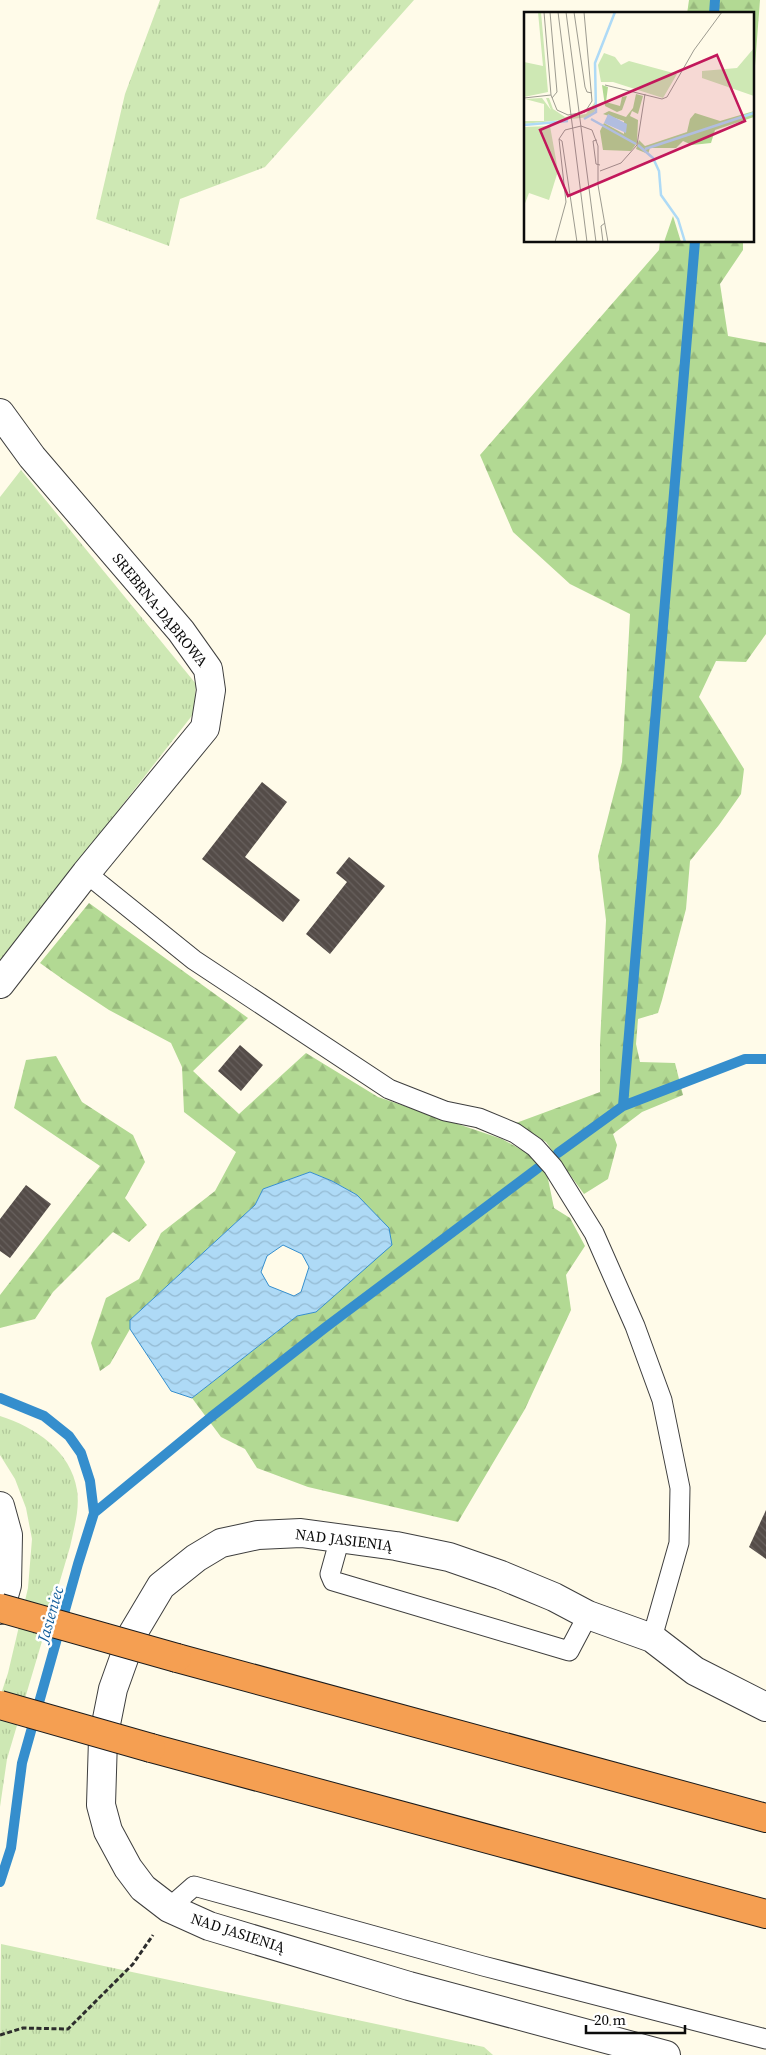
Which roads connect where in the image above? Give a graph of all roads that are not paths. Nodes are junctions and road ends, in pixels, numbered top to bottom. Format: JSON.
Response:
{"nodes":[{"id":1,"x":0,"y":413,"type":"edge"},
{"id":2,"x":86,"y":873,"type":"junction"},
{"id":3,"x":0,"y":984,"type":"edge"},
{"id":4,"x":0,"y":1506,"type":"edge"},
{"id":5,"x":340,"y":1538,"type":"junction"},
{"id":6,"x":0,"y":1609,"type":"edge"},
{"id":7,"x":588,"y":1614,"type":"junction"},
{"id":8,"x":652,"y":1638,"type":"junction"},
{"id":9,"x":0,"y":1705,"type":"edge"},
{"id":10,"x":766,"y":1707,"type":"edge"},
{"id":11,"x":766,"y":1818,"type":"edge"},
{"id":12,"x":169,"y":1908,"type":"junction"},
{"id":13,"x":766,"y":1914,"type":"edge"},
{"id":14,"x":766,"y":2038,"type":"edge"},
{"id":15,"x":666,"y":2055,"type":"edge"}],
"edges":[{"from":1,"to":2,"type":"street","name":"SREBRNA-DĄBROWA"},
{"from":2,"to":3,"type":"street","name":"SREBRNA-DĄBROWA"},
{"from":2,"to":8,"type":"lane"},
{"from":4,"to":6,"type":"street"},
{"from":5,"to":7,"type":"street","name":"NAD JASIENIĄ"},
{"from":5,"to":7,"type":"lane"},
{"from":5,"to":12,"type":"street","name":"NAD JASIENIĄ"},
{"from":6,"to":11,"type":"highway","bridge":true},
{"from":7,"to":8,"type":"street","name":"NAD JASIENIĄ"},
{"from":8,"to":10,"type":"street","name":"NAD JASIENIĄ"},
{"from":9,"to":13,"type":"highway","bridge":true},
{"from":12,"to":14,"type":"lane"},
{"from":12,"to":15,"type":"street","name":"NAD JASIENIĄ"}]}
